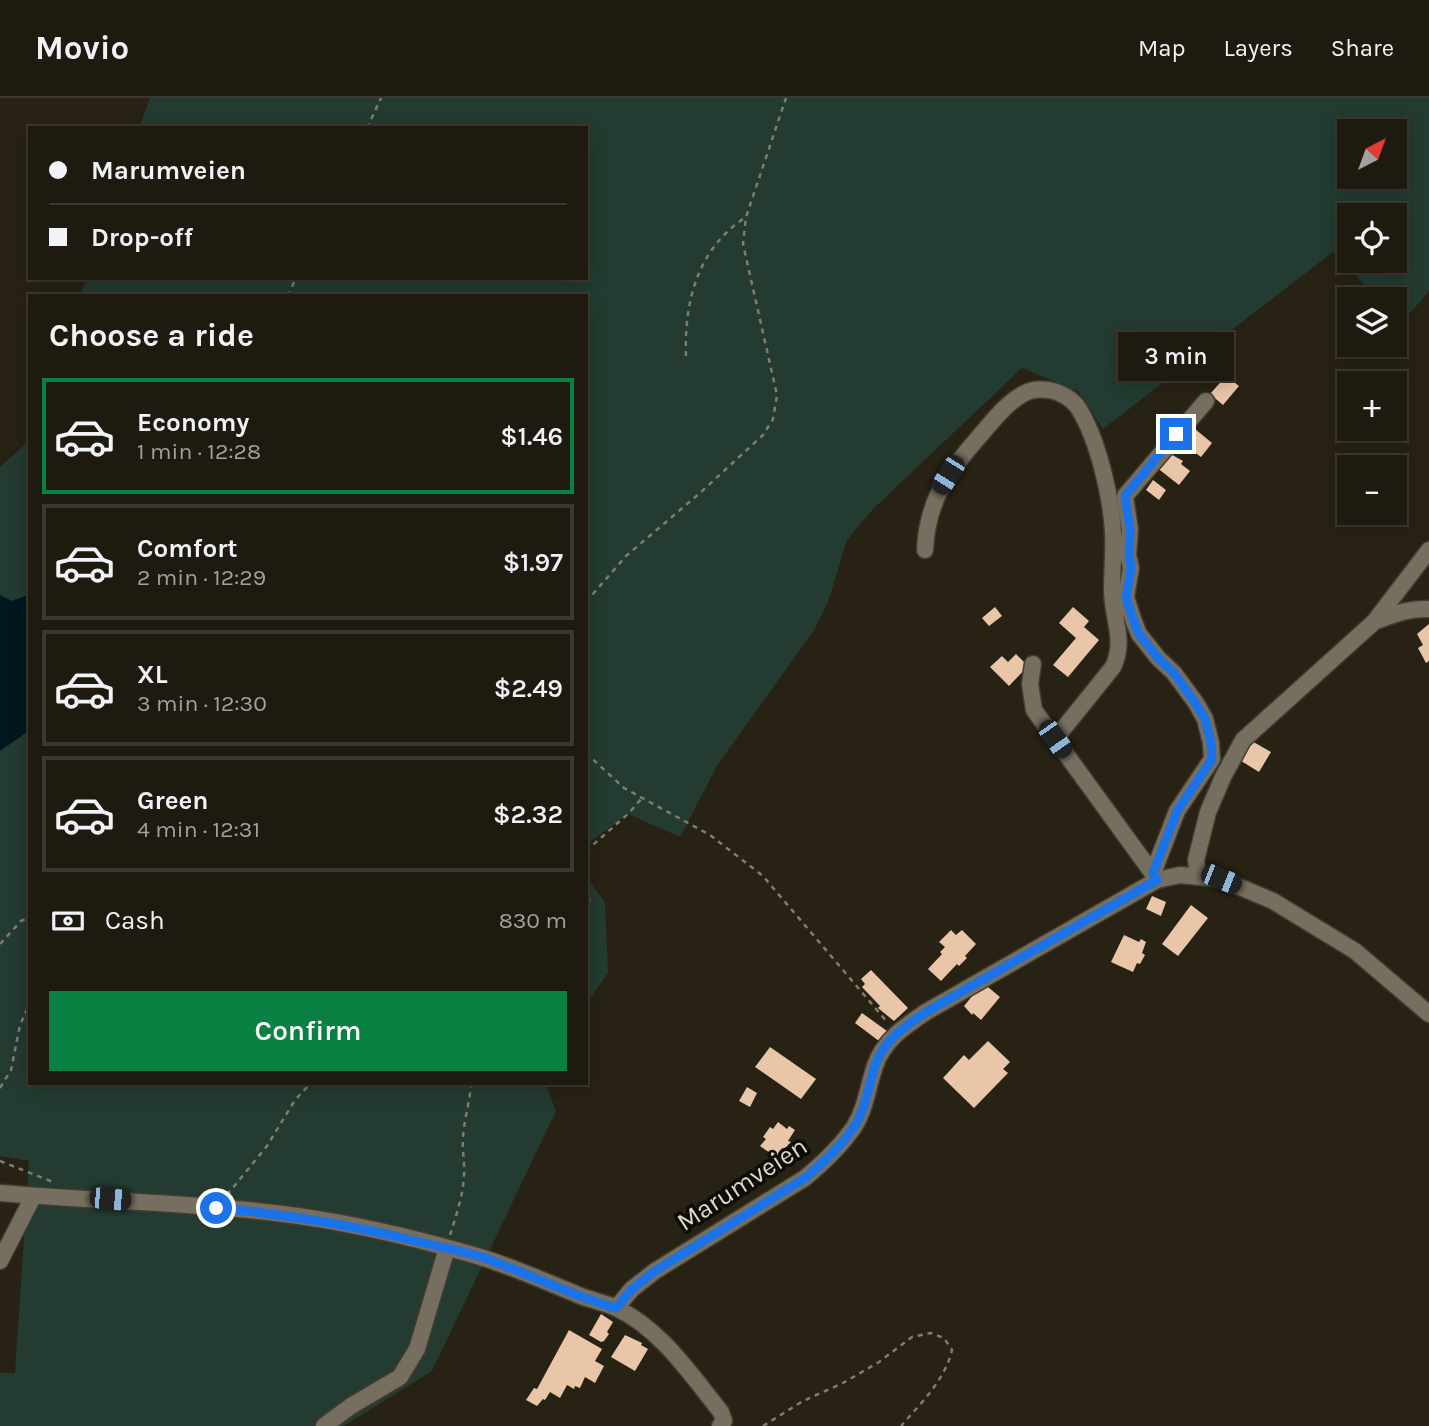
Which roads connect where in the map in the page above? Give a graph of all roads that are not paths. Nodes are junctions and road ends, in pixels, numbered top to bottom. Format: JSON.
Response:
{"nodes":[{"id":1,"x":1206,"y":401,"type":"dead end"},
{"id":2,"x":925,"y":550,"type":"dead end"},
{"id":3,"x":1429,"y":550,"type":"edge"},
{"id":4,"x":1429,"y":609,"type":"edge"},
{"id":5,"x":1374,"y":622,"type":"junction"},
{"id":6,"x":1033,"y":664,"type":"dead end"},
{"id":7,"x":1055,"y":739,"type":"junction"},
{"id":8,"x":1212,"y":759,"type":"junction"},
{"id":9,"x":1223,"y":777,"type":"junction"},
{"id":10,"x":1155,"y":876,"type":"junction"},
{"id":11,"x":1198,"y":876,"type":"junction"},
{"id":12,"x":1429,"y":1014,"type":"edge"},
{"id":13,"x":0,"y":1193,"type":"edge"},
{"id":14,"x":33,"y":1197,"type":"junction"},
{"id":15,"x":447,"y":1248,"type":"junction"},
{"id":16,"x":0,"y":1261,"type":"edge"},
{"id":17,"x":616,"y":1308,"type":"junction"},
{"id":18,"x":324,"y":1426,"type":"edge"},
{"id":19,"x":720,"y":1426,"type":"edge"}],
"edges":[{"from":1,"to":8,"type":"street"},
{"from":2,"to":7,"type":"street"},
{"from":3,"to":5,"type":"street"},
{"from":4,"to":5,"type":"street"},
{"from":5,"to":9,"type":"street"},
{"from":6,"to":7,"type":"street"},
{"from":7,"to":10,"type":"street"},
{"from":8,"to":9,"type":"street"},
{"from":8,"to":10,"type":"street"},
{"from":9,"to":11,"type":"street"},
{"from":10,"to":11,"type":"street","name":"Marumveien"},
{"from":10,"to":17,"type":"street","name":"Marumveien"},
{"from":11,"to":12,"type":"street","name":"Marumveien"},
{"from":13,"to":14,"type":"street"},
{"from":14,"to":15,"type":"street"},
{"from":14,"to":16,"type":"street"},
{"from":15,"to":17,"type":"street"},
{"from":15,"to":18,"type":"street"},
{"from":17,"to":19,"type":"street"}]}
